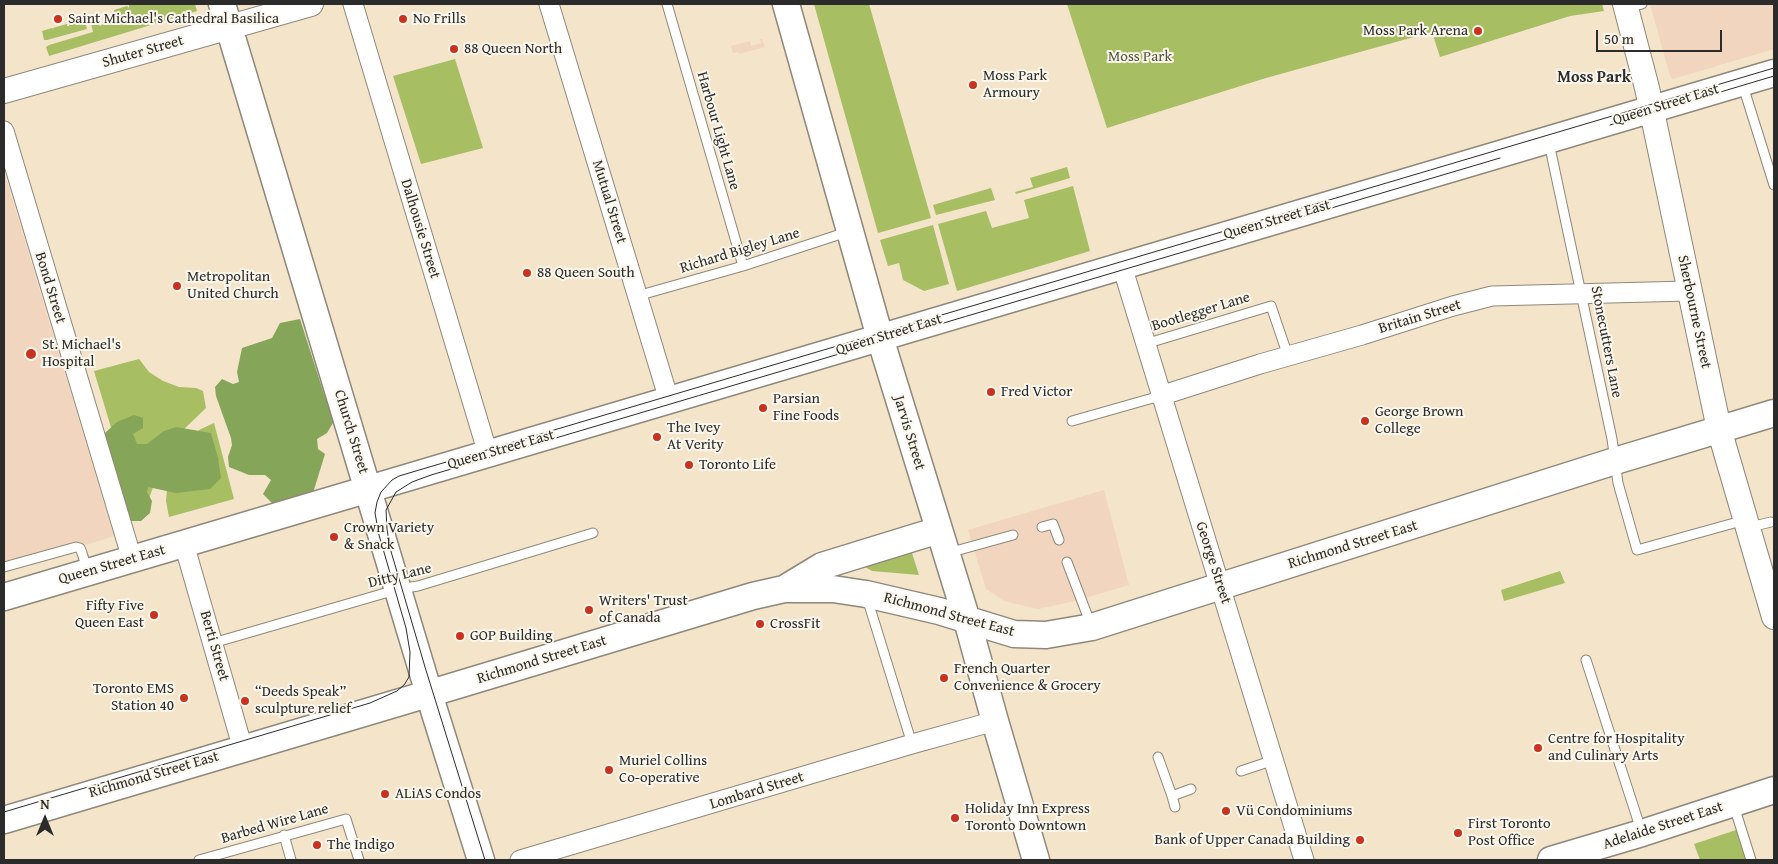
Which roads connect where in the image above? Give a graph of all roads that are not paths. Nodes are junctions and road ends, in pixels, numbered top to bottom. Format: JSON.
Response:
{"nodes":[{"id":1,"x":311,"y":4,"type":"edge"},
{"id":2,"x":353,"y":4,"type":"edge"},
{"id":3,"x":549,"y":4,"type":"edge"},
{"id":4,"x":667,"y":4,"type":"edge"},
{"id":5,"x":786,"y":4,"type":"edge"},
{"id":6,"x":1631,"y":5,"type":"edge"},
{"id":7,"x":226,"y":16,"type":"edge"},
{"id":8,"x":1774,"y":73,"type":"edge"},
{"id":9,"x":1742,"y":83,"type":"junction"},
{"id":10,"x":4,"y":91,"type":"edge"},
{"id":11,"x":1651,"y":109,"type":"junction"},
{"id":12,"x":4,"y":131,"type":"edge"},
{"id":13,"x":1548,"y":140,"type":"junction"},
{"id":14,"x":1774,"y":185,"type":"edge"},
{"id":15,"x":850,"y":231,"type":"junction"},
{"id":16,"x":744,"y":266,"type":"junction"},
{"id":17,"x":1122,"y":266,"type":"junction"},
{"id":18,"x":1689,"y":291,"type":"junction"},
{"id":19,"x":1581,"y":294,"type":"junction"},
{"id":20,"x":637,"y":296,"type":"junction"},
{"id":21,"x":880,"y":338,"type":"junction"},
{"id":22,"x":1144,"y":344,"type":"junction"},
{"id":23,"x":1288,"y":356,"type":"junction"},
{"id":24,"x":1160,"y":396,"type":"junction"},
{"id":25,"x":669,"y":400,"type":"junction"},
{"id":26,"x":1774,"y":413,"type":"edge"},
{"id":27,"x":1072,"y":421,"type":"dead end"},
{"id":28,"x":1719,"y":429,"type":"junction"},
{"id":29,"x":488,"y":454,"type":"junction"},
{"id":30,"x":1615,"y":461,"type":"junction"},
{"id":31,"x":368,"y":489,"type":"junction"},
{"id":32,"x":1771,"y":522,"type":"dead end"},
{"id":33,"x":1746,"y":524,"type":"junction"},
{"id":34,"x":1042,"y":527,"type":"dead end"},
{"id":35,"x":592,"y":533,"type":"dead end"},
{"id":36,"x":1013,"y":535,"type":"dead end"},
{"id":37,"x":1059,"y":540,"type":"dead end"},
{"id":38,"x":942,"y":542,"type":"junction"},
{"id":39,"x":184,"y":544,"type":"junction"},
{"id":40,"x":132,"y":559,"type":"junction"},
{"id":41,"x":1068,"y":562,"type":"dead end"},
{"id":42,"x":4,"y":567,"type":"edge"},
{"id":43,"x":88,"y":572,"type":"junction"},
{"id":44,"x":1220,"y":586,"type":"junction"},
{"id":45,"x":399,"y":588,"type":"junction"},
{"id":46,"x":784,"y":589,"type":"junction"},
{"id":47,"x":866,"y":594,"type":"junction"},
{"id":48,"x":4,"y":597,"type":"edge"},
{"id":49,"x":1774,"y":618,"type":"edge"},
{"id":50,"x":967,"y":620,"type":"junction"},
{"id":51,"x":1092,"y":627,"type":"junction"},
{"id":52,"x":213,"y":643,"type":"junction"},
{"id":53,"x":1586,"y":660,"type":"dead end"},
{"id":54,"x":429,"y":694,"type":"junction"},
{"id":55,"x":995,"y":721,"type":"junction"},
{"id":56,"x":912,"y":744,"type":"junction"},
{"id":57,"x":243,"y":749,"type":"junction"},
{"id":58,"x":1158,"y":757,"type":"dead end"},
{"id":59,"x":1274,"y":760,"type":"junction"},
{"id":60,"x":1241,"y":771,"type":"dead end"},
{"id":61,"x":1191,"y":789,"type":"dead end"},
{"id":62,"x":1774,"y":790,"type":"edge"},
{"id":63,"x":1172,"y":796,"type":"junction"},
{"id":64,"x":1733,"y":803,"type":"junction"},
{"id":65,"x":1175,"y":807,"type":"dead end"},
{"id":66,"x":4,"y":820,"type":"edge"},
{"id":67,"x":1642,"y":833,"type":"junction"},
{"id":68,"x":284,"y":835,"type":"junction"},
{"id":69,"x":219,"y":857,"type":"edge"},
{"id":70,"x":1567,"y":858,"type":"edge"},
{"id":71,"x":199,"y":860,"type":"edge"},
{"id":72,"x":291,"y":860,"type":"edge"},
{"id":73,"x":359,"y":860,"type":"edge"},
{"id":74,"x":481,"y":860,"type":"edge"},
{"id":75,"x":520,"y":860,"type":"edge"},
{"id":76,"x":1036,"y":860,"type":"edge"},
{"id":77,"x":1304,"y":860,"type":"edge"},
{"id":78,"x":1751,"y":860,"type":"edge"}],
"edges":[{"from":1,"to":7,"type":"street","name":"Shuter Street"},
{"from":2,"to":29,"type":"street","name":"Dalhousie Street"},
{"from":3,"to":20,"type":"street","name":"Mutual Street"},
{"from":4,"to":16,"type":"lane","name":"Harbour Light Lane"},
{"from":5,"to":15,"type":"main road","name":"Jarvis Street"},
{"from":6,"to":11,"type":"street","name":"Sherbourne Street"},
{"from":7,"to":10,"type":"street","name":"Shuter Street"},
{"from":7,"to":31,"type":"main road","name":"Church Street"},
{"from":8,"to":9,"type":"main road","name":"Queen Street East"},
{"from":9,"to":11,"type":"main road","name":"Queen Street East"},
{"from":9,"to":14,"type":"lane"},
{"from":11,"to":13,"type":"main road","name":"Queen Street East"},
{"from":11,"to":18,"type":"street","name":"Sherbourne Street"},
{"from":12,"to":40,"type":"street","name":"Bond Street"},
{"from":13,"to":17,"type":"main road","name":"Queen Street East"},
{"from":13,"to":19,"type":"lane","name":"Stonecutters Lane"},
{"from":15,"to":16,"type":"lane","name":"Richard Bigley Lane"},
{"from":15,"to":21,"type":"main road","name":"Jarvis Street"},
{"from":16,"to":20,"type":"lane","name":"Richard Bigley Lane"},
{"from":17,"to":21,"type":"main road","name":"Queen Street East"},
{"from":17,"to":22,"type":"street","name":"George Street"},
{"from":18,"to":19,"type":"street","name":"Britain Street"},
{"from":18,"to":28,"type":"street","name":"Sherbourne Street"},
{"from":19,"to":23,"type":"street","name":"Britain Street"},
{"from":19,"to":30,"type":"lane","name":"Stonecutters Lane"},
{"from":20,"to":25,"type":"street","name":"Mutual Street"},
{"from":21,"to":25,"type":"main road","name":"Queen Street East"},
{"from":21,"to":38,"type":"main road","name":"Jarvis Street"},
{"from":22,"to":23,"type":"lane","name":"Bootlegger Lane"},
{"from":22,"to":24,"type":"street","name":"George Street"},
{"from":23,"to":24,"type":"street","name":"Britain Street"},
{"from":24,"to":27,"type":"lane"},
{"from":24,"to":44,"type":"street","name":"George Street"},
{"from":25,"to":29,"type":"main road","name":"Queen Street East"},
{"from":26,"to":28,"type":"main road","name":"Richmond Street East"},
{"from":28,"to":30,"type":"main road","name":"Richmond Street East"},
{"from":28,"to":33,"type":"street","name":"Sherbourne Street"},
{"from":29,"to":31,"type":"main road","name":"Queen Street East"},
{"from":30,"to":33,"type":"lane","name":"Stonecutters Lane"},
{"from":30,"to":44,"type":"main road","name":"Richmond Street East"},
{"from":31,"to":39,"type":"main road","name":"Queen Street East"},
{"from":31,"to":45,"type":"main road","name":"Church Street"},
{"from":32,"to":33,"type":"lane"},
{"from":33,"to":49,"type":"street","name":"Sherbourne Street"},
{"from":34,"to":37,"type":"lane"},
{"from":35,"to":45,"type":"lane","name":"Ditty Lane"},
{"from":36,"to":38,"type":"lane"},
{"from":38,"to":46,"type":"main road"},
{"from":38,"to":50,"type":"main road","name":"Jarvis Street"},
{"from":39,"to":40,"type":"main road","name":"Queen Street East"},
{"from":39,"to":52,"type":"street","name":"Berti Street"},
{"from":40,"to":43,"type":"main road","name":"Queen Street East"},
{"from":41,"to":51,"type":"lane"},
{"from":42,"to":43,"type":"lane"},
{"from":43,"to":48,"type":"main road","name":"Queen Street East"},
{"from":44,"to":51,"type":"main road","name":"Richmond Street East"},
{"from":44,"to":59,"type":"street","name":"George Street"},
{"from":45,"to":52,"type":"lane","name":"Ditty Lane"},
{"from":45,"to":54,"type":"main road","name":"Church Street"},
{"from":46,"to":47,"type":"main road","name":"Richmond Street East"},
{"from":46,"to":54,"type":"main road","name":"Richmond Street East"},
{"from":47,"to":50,"type":"main road","name":"Richmond Street East"},
{"from":47,"to":56,"type":"lane"},
{"from":50,"to":51,"type":"main road","name":"Richmond Street East"},
{"from":50,"to":55,"type":"main road","name":"Jarvis Street"},
{"from":52,"to":57,"type":"street","name":"Berti Street"},
{"from":53,"to":67,"type":"lane"},
{"from":54,"to":57,"type":"main road","name":"Richmond Street East"},
{"from":54,"to":74,"type":"main road","name":"Church Street"},
{"from":55,"to":56,"type":"street","name":"Lombard Street"},
{"from":55,"to":76,"type":"main road","name":"Jarvis Street"},
{"from":56,"to":75,"type":"street","name":"Lombard Street"},
{"from":57,"to":66,"type":"main road","name":"Richmond Street East"},
{"from":58,"to":63,"type":"lane"},
{"from":59,"to":60,"type":"lane"},
{"from":59,"to":77,"type":"street","name":"George Street"},
{"from":61,"to":63,"type":"lane"},
{"from":62,"to":64,"type":"main road","name":"Adelaide Street East"},
{"from":63,"to":65,"type":"lane"},
{"from":64,"to":67,"type":"main road","name":"Adelaide Street East"},
{"from":64,"to":78,"type":"lane"},
{"from":67,"to":70,"type":"main road","name":"Adelaide Street East"},
{"from":68,"to":69,"type":"lane","name":"Barbed Wire Lane"},
{"from":68,"to":72,"type":"lane"},
{"from":68,"to":73,"type":"lane","name":"Barbed Wire Lane"},
{"from":69,"to":71,"type":"lane","name":"Barbed Wire Lane"}]}
